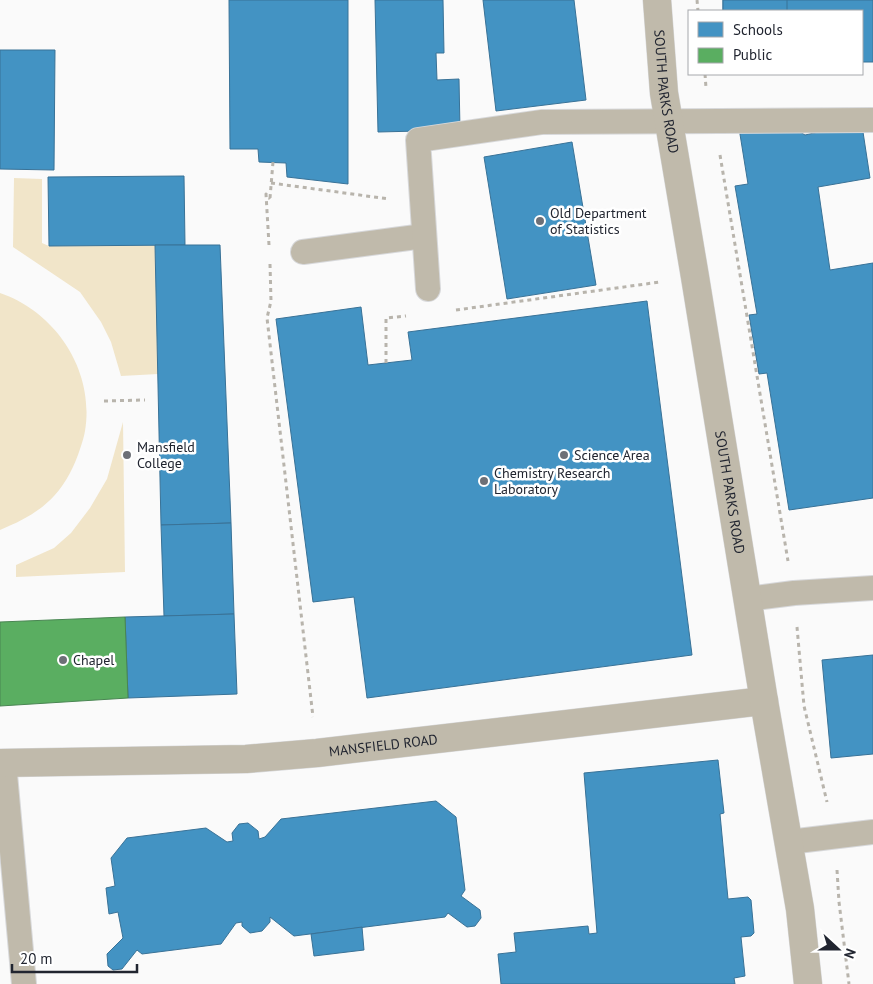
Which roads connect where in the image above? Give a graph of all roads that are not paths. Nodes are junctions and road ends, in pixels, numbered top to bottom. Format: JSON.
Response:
{"nodes":[{"id":1,"x":657,"y":0,"type":"edge"},
{"id":2,"x":873,"y":120,"type":"edge"},
{"id":3,"x":669,"y":121,"type":"junction"},
{"id":4,"x":424,"y":236,"type":"junction"},
{"id":5,"x":303,"y":252,"type":"dead end"},
{"id":6,"x":428,"y":289,"type":"road end"},
{"id":7,"x":873,"y":588,"type":"edge"},
{"id":8,"x":748,"y":599,"type":"junction"},
{"id":9,"x":764,"y":701,"type":"junction"},
{"id":10,"x":2,"y":763,"type":"edge"},
{"id":11,"x":873,"y":832,"type":"edge"},
{"id":12,"x":789,"y":842,"type":"junction"},
{"id":13,"x":24,"y":984,"type":"edge"},
{"id":14,"x":808,"y":984,"type":"edge"}],
"edges":[{"from":1,"to":3,"type":"street","name":"SOUTH PARKS ROAD"},
{"from":2,"to":3,"type":"lane"},
{"from":3,"to":4,"type":"lane"},
{"from":3,"to":8,"type":"street","name":"SOUTH PARKS ROAD"},
{"from":4,"to":5,"type":"lane"},
{"from":4,"to":6,"type":"lane"},
{"from":7,"to":8,"type":"lane"},
{"from":8,"to":9,"type":"street","name":"SOUTH PARKS ROAD"},
{"from":9,"to":10,"type":"street","name":"MANSFIELD ROAD"},
{"from":9,"to":12,"type":"street","name":"SOUTH PARKS ROAD"},
{"from":10,"to":13,"type":"lane"},
{"from":11,"to":12,"type":"lane"},
{"from":12,"to":14,"type":"street","name":"SOUTH PARKS ROAD"}]}
